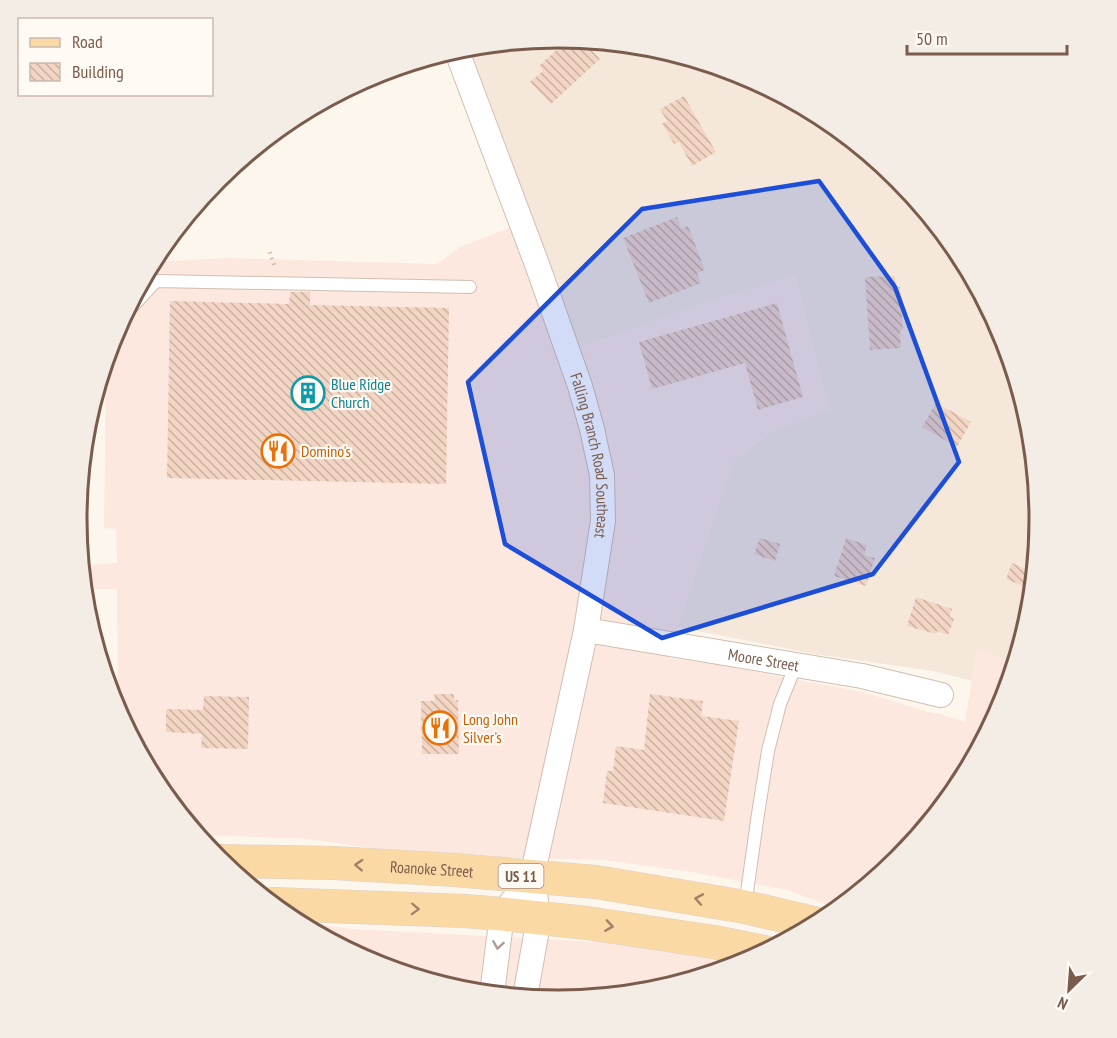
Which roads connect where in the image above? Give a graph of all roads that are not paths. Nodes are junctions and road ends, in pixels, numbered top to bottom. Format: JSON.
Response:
{"nodes":[{"id":1,"x":460,"y":59,"type":"edge"},
{"id":2,"x":470,"y":287,"type":"dead end"},
{"id":3,"x":147,"y":291,"type":"edge"},
{"id":4,"x":586,"y":630,"type":"junction"},
{"id":5,"x":796,"y":664,"type":"junction"},
{"id":6,"x":941,"y":695,"type":"dead end"},
{"id":7,"x":235,"y":861,"type":"edge"},
{"id":8,"x":532,"y":876,"type":"junction"},
{"id":9,"x":288,"y":905,"type":"edge"},
{"id":10,"x":745,"y":907,"type":"junction"},
{"id":11,"x":502,"y":914,"type":"junction"},
{"id":12,"x":539,"y":918,"type":"junction"},
{"id":13,"x":804,"y":921,"type":"edge"},
{"id":14,"x":750,"y":949,"type":"edge"},
{"id":15,"x":493,"y":985,"type":"edge"},
{"id":16,"x":526,"y":989,"type":"edge"}],
"edges":[{"from":1,"to":4,"type":"street","name":"Falling Branch Road Southeast"},
{"from":2,"to":3,"type":"lane"},
{"from":4,"to":5,"type":"street","name":"Moore Street"},
{"from":4,"to":8,"type":"street","name":"Falling Branch Road Southeast"},
{"from":5,"to":6,"type":"street","name":"Moore Street"},
{"from":5,"to":10,"type":"lane"},
{"from":8,"to":7,"type":"main road","name":"Roanoke Street","number":"US 11","one_way":true},
{"from":10,"to":8,"type":"main road","name":"Roanoke Street","number":"US 11","one_way":true},
{"from":8,"to":11,"type":"street"},
{"from":8,"to":12,"type":"street"},
{"from":9,"to":11,"type":"main road","one_way":true},
{"from":10,"to":13,"type":"main road","name":"Roanoke Street","number":"US 11"},
{"from":11,"to":12,"type":"main road"},
{"from":11,"to":15,"type":"street","one_way":true},
{"from":12,"to":14,"type":"main road","one_way":true},
{"from":12,"to":16,"type":"street"}]}
